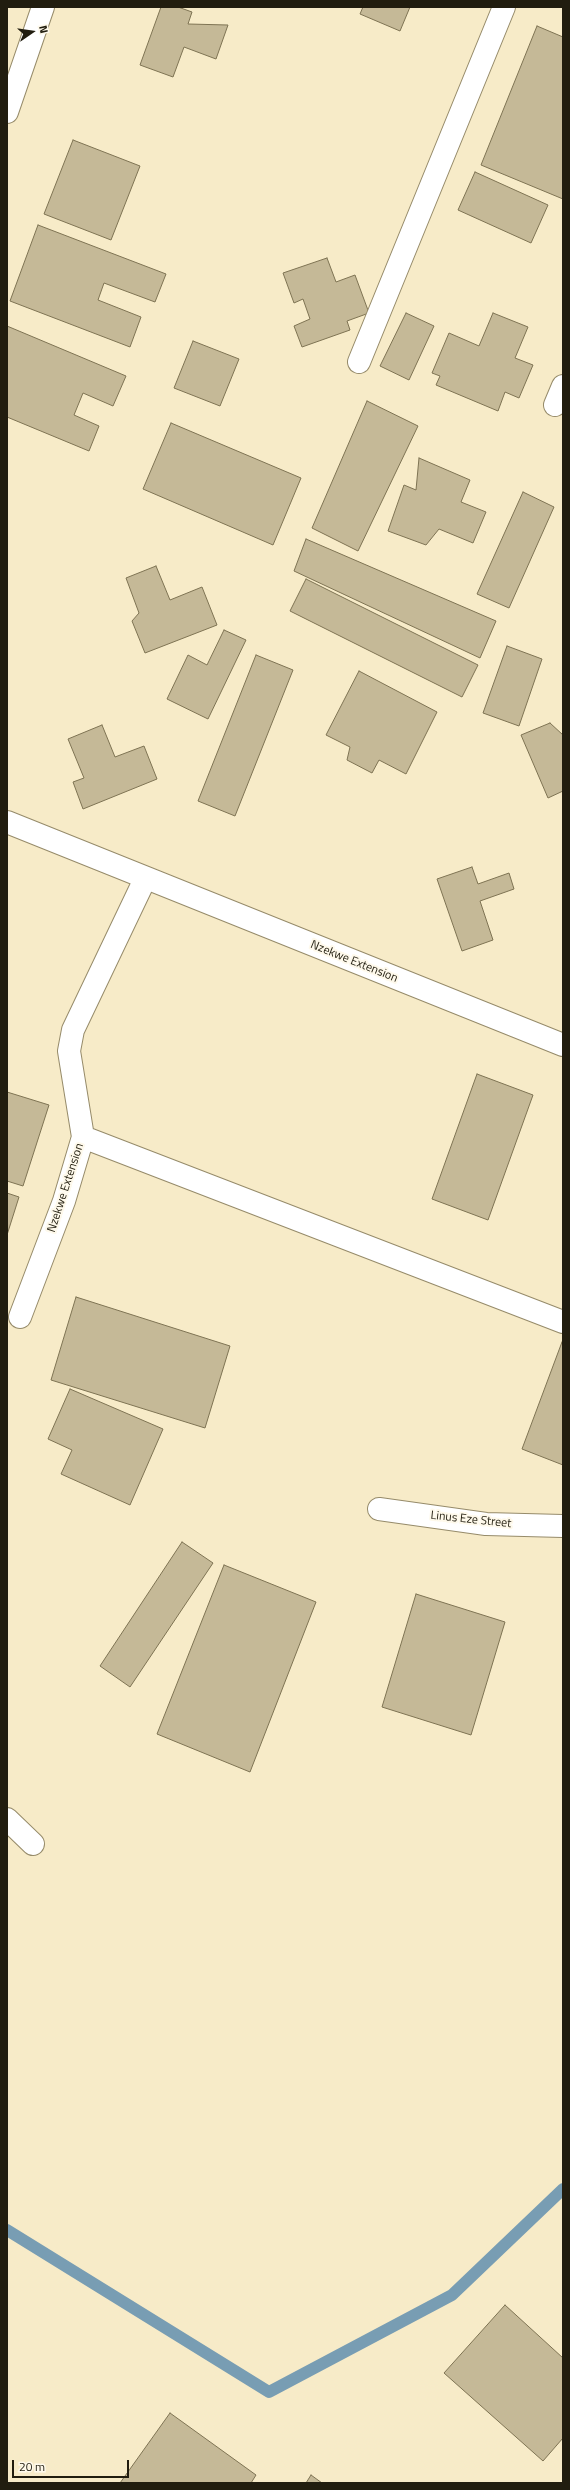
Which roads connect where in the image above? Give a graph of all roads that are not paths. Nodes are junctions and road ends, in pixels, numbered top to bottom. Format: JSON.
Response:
{"nodes":[{"id":1,"x":42,"y":7,"type":"edge"},
{"id":2,"x":504,"y":7,"type":"edge"},
{"id":3,"x":7,"y":112,"type":"edge"},
{"id":4,"x":359,"y":362,"type":"dead end"},
{"id":5,"x":7,"y":822,"type":"edge"},
{"id":6,"x":146,"y":879,"type":"junction"},
{"id":7,"x":563,"y":1045,"type":"edge"},
{"id":8,"x":83,"y":1137,"type":"junction"},
{"id":9,"x":20,"y":1317,"type":"dead end"},
{"id":10,"x":563,"y":1322,"type":"edge"},
{"id":11,"x":379,"y":1509,"type":"dead end"},
{"id":12,"x":563,"y":1526,"type":"edge"},
{"id":13,"x":7,"y":1819,"type":"edge"},
{"id":14,"x":33,"y":1844,"type":"dead end"}],
"edges":[{"from":1,"to":3,"type":"street"},
{"from":2,"to":4,"type":"street"},
{"from":5,"to":6,"type":"street","name":"Nzekwe Extension"},
{"from":6,"to":7,"type":"street","name":"Nzekwe Extension"},
{"from":6,"to":8,"type":"street","name":"Nzekwe Extension"},
{"from":8,"to":9,"type":"street","name":"Nzekwe Extension"},
{"from":8,"to":10,"type":"street"},
{"from":11,"to":12,"type":"street","name":"Linus Eze Street"},
{"from":13,"to":14,"type":"street"}]}
